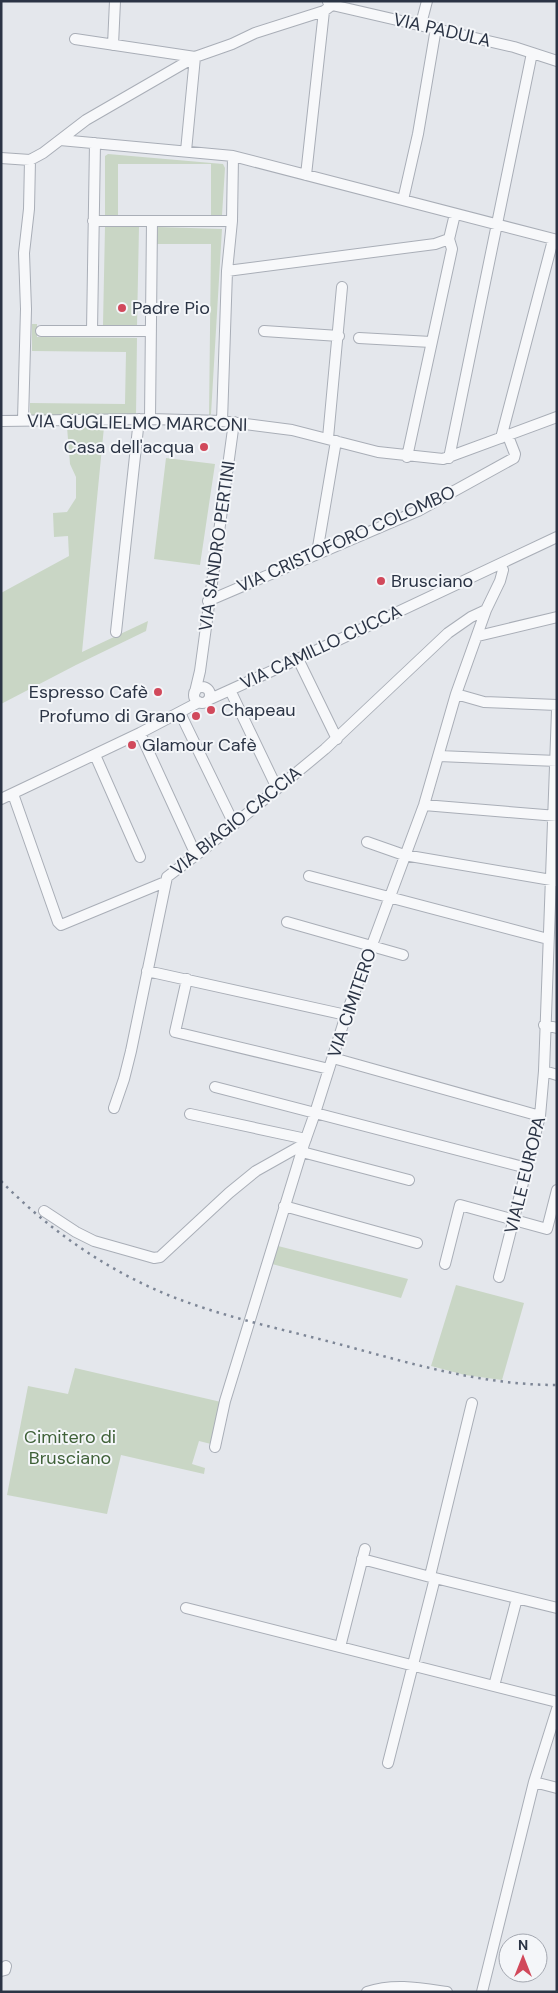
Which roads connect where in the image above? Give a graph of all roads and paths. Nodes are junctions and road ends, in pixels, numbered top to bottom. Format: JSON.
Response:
{"nodes":[{"id":1,"x":115,"y":1,"type":"edge"},
{"id":2,"x":427,"y":1,"type":"edge"},
{"id":3,"x":328,"y":6,"type":"edge"},
{"id":4,"x":358,"y":6,"type":"edge"},
{"id":5,"x":421,"y":24,"type":"junction"},
{"id":6,"x":436,"y":28,"type":"junction"},
{"id":7,"x":75,"y":39,"type":"dead end"},
{"id":8,"x":113,"y":44,"type":"junction"},
{"id":9,"x":532,"y":53,"type":"junction"},
{"id":10,"x":195,"y":58,"type":"junction"},
{"id":11,"x":557,"y":61,"type":"edge"},
{"id":12,"x":60,"y":140,"type":"junction"},
{"id":13,"x":95,"y":143,"type":"junction"},
{"id":14,"x":186,"y":152,"type":"junction"},
{"id":15,"x":233,"y":156,"type":"junction"},
{"id":16,"x":1,"y":158,"type":"edge"},
{"id":17,"x":30,"y":160,"type":"junction"},
{"id":18,"x":306,"y":174,"type":"junction"},
{"id":19,"x":403,"y":200,"type":"junction"},
{"id":20,"x":455,"y":214,"type":"junction"},
{"id":21,"x":93,"y":221,"type":"junction"},
{"id":22,"x":152,"y":221,"type":"junction"},
{"id":23,"x":232,"y":221,"type":"junction"},
{"id":24,"x":498,"y":224,"type":"junction"},
{"id":25,"x":449,"y":239,"type":"junction"},
{"id":26,"x":555,"y":240,"type":"edge"},
{"id":27,"x":227,"y":271,"type":"junction"},
{"id":28,"x":342,"y":287,"type":"dead end"},
{"id":29,"x":41,"y":331,"type":"dead end"},
{"id":30,"x":92,"y":331,"type":"junction"},
{"id":31,"x":151,"y":331,"type":"junction"},
{"id":32,"x":264,"y":331,"type":"dead end"},
{"id":33,"x":339,"y":336,"type":"junction"},
{"id":34,"x":359,"y":338,"type":"dead end"},
{"id":35,"x":431,"y":342,"type":"junction"},
{"id":36,"x":557,"y":417,"type":"edge"},
{"id":37,"x":139,"y":419,"type":"junction"},
{"id":38,"x":150,"y":419,"type":"junction"},
{"id":39,"x":23,"y":420,"type":"junction"},
{"id":40,"x":1,"y":421,"type":"edge"},
{"id":41,"x":222,"y":421,"type":"junction"},
{"id":42,"x":234,"y":422,"type":"junction"},
{"id":43,"x":504,"y":437,"type":"junction"},
{"id":44,"x":332,"y":440,"type":"junction"},
{"id":45,"x":407,"y":457,"type":"junction"},
{"id":46,"x":449,"y":458,"type":"junction"},
{"id":47,"x":557,"y":537,"type":"edge"},
{"id":48,"x":318,"y":553,"type":"junction"},
{"id":49,"x":500,"y":564,"type":"junction"},
{"id":50,"x":208,"y":601,"type":"junction"},
{"id":51,"x":486,"y":610,"type":"junction"},
{"id":52,"x":557,"y":617,"type":"edge"},
{"id":53,"x":116,"y":632,"type":"dead end"},
{"id":54,"x":478,"y":636,"type":"junction"},
{"id":55,"x":298,"y":660,"type":"junction"},
{"id":56,"x":226,"y":691,"type":"junction"},
{"id":57,"x":456,"y":694,"type":"junction"},
{"id":58,"x":202,"y":695,"type":"junction"},
{"id":59,"x":557,"y":705,"type":"edge"},
{"id":60,"x":557,"y":711,"type":"edge"},
{"id":61,"x":180,"y":713,"type":"junction"},
{"id":62,"x":140,"y":734,"type":"junction"},
{"id":63,"x":337,"y":739,"type":"junction"},
{"id":64,"x":95,"y":755,"type":"junction"},
{"id":65,"x":439,"y":756,"type":"junction"},
{"id":66,"x":556,"y":761,"type":"edge"},
{"id":67,"x":275,"y":784,"type":"dead end"},
{"id":68,"x":13,"y":794,"type":"junction"},
{"id":69,"x":1,"y":799,"type":"edge"},
{"id":70,"x":424,"y":805,"type":"junction"},
{"id":71,"x":555,"y":816,"type":"edge"},
{"id":72,"x":234,"y":824,"type":"junction"},
{"id":73,"x":367,"y":842,"type":"dead end"},
{"id":74,"x":196,"y":855,"type":"junction"},
{"id":75,"x":404,"y":855,"type":"junction"},
{"id":76,"x":140,"y":857,"type":"dead end"},
{"id":77,"x":309,"y":876,"type":"dead end"},
{"id":78,"x":554,"y":880,"type":"edge"},
{"id":79,"x":165,"y":882,"type":"junction"},
{"id":80,"x":388,"y":897,"type":"junction"},
{"id":81,"x":287,"y":922,"type":"dead end"},
{"id":82,"x":548,"y":939,"type":"junction"},
{"id":83,"x":372,"y":946,"type":"junction"},
{"id":84,"x":552,"y":954,"type":"edge"},
{"id":85,"x":403,"y":955,"type":"dead end"},
{"id":86,"x":147,"y":971,"type":"junction"},
{"id":87,"x":186,"y":979,"type":"junction"},
{"id":88,"x":346,"y":1015,"type":"junction"},
{"id":89,"x":544,"y":1025,"type":"junction"},
{"id":90,"x":557,"y":1028,"type":"edge"},
{"id":91,"x":334,"y":1058,"type":"junction"},
{"id":92,"x":329,"y":1069,"type":"junction"},
{"id":93,"x":544,"y":1072,"type":"junction"},
{"id":94,"x":557,"y":1075,"type":"edge"},
{"id":95,"x":215,"y":1087,"type":"dead end"},
{"id":96,"x":114,"y":1108,"type":"dead end"},
{"id":97,"x":316,"y":1112,"type":"junction"},
{"id":98,"x":190,"y":1114,"type":"dead end"},
{"id":99,"x":540,"y":1116,"type":"junction"},
{"id":100,"x":304,"y":1145,"type":"junction"},
{"id":101,"x":528,"y":1168,"type":"junction"},
{"id":102,"x":409,"y":1180,"type":"dead end"},
{"id":103,"x":557,"y":1190,"type":"edge"},
{"id":104,"x":284,"y":1206,"type":"junction"},
{"id":105,"x":44,"y":1210,"type":"dead end"},
{"id":106,"x":514,"y":1220,"type":"junction"},
{"id":107,"x":417,"y":1243,"type":"dead end"},
{"id":108,"x":444,"y":1264,"type":"dead end"},
{"id":109,"x":499,"y":1277,"type":"dead end"},
{"id":110,"x":472,"y":1403,"type":"dead end"},
{"id":111,"x":215,"y":1447,"type":"dead end"},
{"id":112,"x":365,"y":1549,"type":"dead end"},
{"id":113,"x":362,"y":1559,"type":"junction"},
{"id":114,"x":433,"y":1577,"type":"junction"},
{"id":115,"x":516,"y":1602,"type":"dead end"},
{"id":116,"x":186,"y":1608,"type":"dead end"},
{"id":117,"x":557,"y":1608,"type":"edge"},
{"id":118,"x":340,"y":1647,"type":"junction"},
{"id":119,"x":413,"y":1666,"type":"junction"},
{"id":120,"x":494,"y":1686,"type":"junction"},
{"id":121,"x":557,"y":1702,"type":"edge"},
{"id":122,"x":557,"y":1709,"type":"edge"},
{"id":123,"x":388,"y":1763,"type":"dead end"},
{"id":124,"x":534,"y":1782,"type":"junction"},
{"id":125,"x":557,"y":1788,"type":"edge"},
{"id":126,"x":367,"y":1992,"type":"edge"},
{"id":127,"x":447,"y":1992,"type":"edge"},
{"id":128,"x":482,"y":1992,"type":"edge"}],
"edges":[{"from":1,"to":8,"type":"street"},
{"from":2,"to":5,"type":"street"},
{"from":3,"to":4,"type":"street","name":"VIA PADULA"},
{"from":3,"to":10,"type":"street"},
{"from":3,"to":18,"type":"street"},
{"from":4,"to":5,"type":"street","name":"VIA PADULA"},
{"from":5,"to":6,"type":"street","name":"VIA PADULA"},
{"from":6,"to":9,"type":"street","name":"VIA PADULA"},
{"from":6,"to":19,"type":"street"},
{"from":7,"to":8,"type":"street"},
{"from":8,"to":10,"type":"street"},
{"from":9,"to":11,"type":"street","name":"VIA PADULA"},
{"from":9,"to":24,"type":"street"},
{"from":10,"to":12,"type":"street"},
{"from":10,"to":14,"type":"street"},
{"from":12,"to":13,"type":"street"},
{"from":12,"to":17,"type":"street"},
{"from":13,"to":14,"type":"street"},
{"from":13,"to":21,"type":"street"},
{"from":14,"to":15,"type":"street"},
{"from":15,"to":18,"type":"street"},
{"from":15,"to":23,"type":"street"},
{"from":16,"to":17,"type":"street"},
{"from":17,"to":39,"type":"street"},
{"from":18,"to":19,"type":"street"},
{"from":19,"to":20,"type":"street"},
{"from":20,"to":24,"type":"street"},
{"from":20,"to":25,"type":"street"},
{"from":21,"to":22,"type":"street"},
{"from":21,"to":30,"type":"street"},
{"from":22,"to":23,"type":"street"},
{"from":22,"to":31,"type":"street"},
{"from":23,"to":27,"type":"street"},
{"from":24,"to":26,"type":"street"},
{"from":24,"to":46,"type":"street"},
{"from":25,"to":27,"type":"street"},
{"from":25,"to":35,"type":"street"},
{"from":26,"to":43,"type":"street"},
{"from":27,"to":41,"type":"street"},
{"from":28,"to":33,"type":"street"},
{"from":29,"to":30,"type":"street"},
{"from":30,"to":31,"type":"street"},
{"from":31,"to":38,"type":"street"},
{"from":32,"to":33,"type":"street"},
{"from":33,"to":44,"type":"street"},
{"from":34,"to":35,"type":"street"},
{"from":35,"to":45,"type":"street"},
{"from":36,"to":43,"type":"street"},
{"from":37,"to":38,"type":"street","name":"VIA GUGLIELMO MARCONI"},
{"from":37,"to":39,"type":"street","name":"VIA GUGLIELMO MARCONI"},
{"from":37,"to":53,"type":"street"},
{"from":38,"to":41,"type":"street","name":"VIA GUGLIELMO MARCONI"},
{"from":39,"to":40,"type":"street","name":"VIA GUGLIELMO MARCONI"},
{"from":41,"to":42,"type":"street","name":"VIA GUGLIELMO MARCONI"},
{"from":42,"to":44,"type":"street","name":"VIA GUGLIELMO MARCONI"},
{"from":42,"to":50,"type":"street","name":"VIA SANDRO PERTINI"},
{"from":43,"to":46,"type":"street"},
{"from":43,"to":48,"type":"street","name":"VIA CRISTOFORO COLOMBO"},
{"from":44,"to":45,"type":"street","name":"VIA GUGLIELMO MARCONI"},
{"from":44,"to":48,"type":"street"},
{"from":45,"to":46,"type":"street","name":"VIA GUGLIELMO MARCONI"},
{"from":47,"to":49,"type":"street","name":"VIA CAMILLO CUCCA"},
{"from":48,"to":50,"type":"street","name":"VIA CRISTOFORO COLOMBO"},
{"from":49,"to":51,"type":"street","name":"VIA CIMITERO"},
{"from":49,"to":55,"type":"street","name":"VIA CAMILLO CUCCA"},
{"from":50,"to":58,"type":"street","name":"VIA SANDRO PERTINI"},
{"from":51,"to":54,"type":"street","name":"VIA CIMITERO"},
{"from":51,"to":63,"type":"street","name":"VIA BIAGIO CACCIA"},
{"from":52,"to":54,"type":"street"},
{"from":54,"to":57,"type":"street","name":"VIA CIMITERO"},
{"from":55,"to":56,"type":"street","name":"VIA CAMILLO CUCCA"},
{"from":55,"to":63,"type":"street"},
{"from":56,"to":58,"type":"street","name":"VIA CAMILLO CUCCA"},
{"from":56,"to":67,"type":"street"},
{"from":57,"to":59,"type":"street"},
{"from":57,"to":65,"type":"street","name":"VIA CIMITERO"},
{"from":58,"to":61,"type":"street"},
{"from":60,"to":66,"type":"street","name":"VIALE EUROPA"},
{"from":61,"to":62,"type":"street"},
{"from":61,"to":72,"type":"street"},
{"from":62,"to":64,"type":"street"},
{"from":62,"to":74,"type":"street"},
{"from":63,"to":72,"type":"street","name":"VIA BIAGIO CACCIA"},
{"from":64,"to":68,"type":"street"},
{"from":64,"to":76,"type":"street"},
{"from":65,"to":66,"type":"street"},
{"from":65,"to":70,"type":"street","name":"VIA CIMITERO"},
{"from":66,"to":71,"type":"street","name":"VIALE EUROPA"},
{"from":68,"to":69,"type":"street"},
{"from":68,"to":79,"type":"street"},
{"from":70,"to":71,"type":"street"},
{"from":70,"to":75,"type":"street","name":"VIA CIMITERO"},
{"from":71,"to":78,"type":"street","name":"VIALE EUROPA"},
{"from":72,"to":74,"type":"street","name":"VIA BIAGIO CACCIA"},
{"from":73,"to":75,"type":"street"},
{"from":74,"to":79,"type":"street","name":"VIA BIAGIO CACCIA"},
{"from":75,"to":78,"type":"street"},
{"from":75,"to":80,"type":"street","name":"VIA CIMITERO"},
{"from":77,"to":80,"type":"street"},
{"from":78,"to":82,"type":"street","name":"VIALE EUROPA"},
{"from":79,"to":86,"type":"street","name":"VIA BIAGIO CACCIA"},
{"from":80,"to":82,"type":"street"},
{"from":80,"to":83,"type":"street","name":"VIA CIMITERO"},
{"from":81,"to":83,"type":"street"},
{"from":82,"to":84,"type":"street","name":"VIALE EUROPA"},
{"from":83,"to":85,"type":"street"},
{"from":83,"to":88,"type":"street","name":"VIA CIMITERO"},
{"from":84,"to":89,"type":"street","name":"VIALE EUROPA"},
{"from":86,"to":87,"type":"street"},
{"from":86,"to":96,"type":"street","name":"VIA BIAGIO CACCIA"},
{"from":87,"to":88,"type":"street"},
{"from":87,"to":92,"type":"street"},
{"from":88,"to":91,"type":"street","name":"VIA CIMITERO"},
{"from":89,"to":90,"type":"street"},
{"from":89,"to":93,"type":"street","name":"VIALE EUROPA"},
{"from":91,"to":92,"type":"street","name":"VIA CIMITERO"},
{"from":91,"to":99,"type":"street"},
{"from":92,"to":97,"type":"street","name":"VIA CIMITERO"},
{"from":93,"to":94,"type":"street"},
{"from":93,"to":99,"type":"street","name":"VIALE EUROPA"},
{"from":95,"to":97,"type":"street"},
{"from":97,"to":100,"type":"street","name":"VIA CIMITERO"},
{"from":97,"to":101,"type":"street"},
{"from":98,"to":100,"type":"street"},
{"from":99,"to":101,"type":"street","name":"VIALE EUROPA"},
{"from":100,"to":102,"type":"street"},
{"from":100,"to":104,"type":"street","name":"VIA CIMITERO"},
{"from":100,"to":105,"type":"street"},
{"from":101,"to":106,"type":"street","name":"VIALE EUROPA"},
{"from":103,"to":106,"type":"street"},
{"from":104,"to":107,"type":"street"},
{"from":104,"to":111,"type":"street","name":"VIA CIMITERO"},
{"from":106,"to":108,"type":"street"},
{"from":106,"to":109,"type":"street","name":"VIALE EUROPA"},
{"from":110,"to":114,"type":"street"},
{"from":112,"to":113,"type":"street"},
{"from":113,"to":114,"type":"street"},
{"from":113,"to":118,"type":"street"},
{"from":114,"to":117,"type":"street"},
{"from":114,"to":119,"type":"street"},
{"from":115,"to":120,"type":"street"},
{"from":116,"to":118,"type":"street"},
{"from":118,"to":119,"type":"street"},
{"from":119,"to":120,"type":"street"},
{"from":119,"to":123,"type":"street"},
{"from":120,"to":121,"type":"street"},
{"from":122,"to":124,"type":"street"},
{"from":124,"to":125,"type":"street"},
{"from":124,"to":128,"type":"street"},
{"from":126,"to":127,"type":"street"}]}
